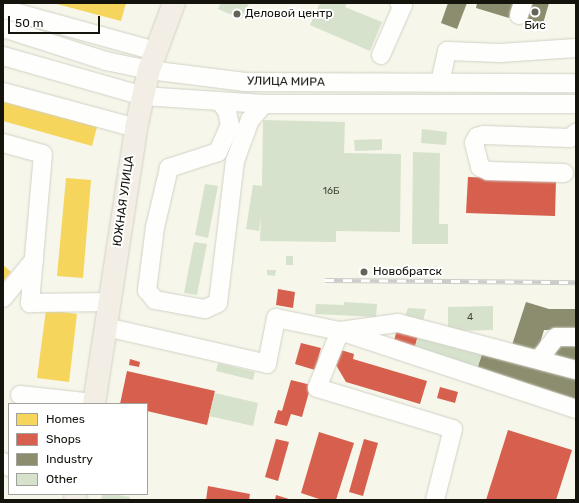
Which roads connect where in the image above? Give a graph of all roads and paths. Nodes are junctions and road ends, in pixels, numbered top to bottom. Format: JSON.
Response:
{"nodes":[{"id":1,"x":174,"y":3,"type":"edge"},
{"id":2,"x":399,"y":3,"type":"edge"},
{"id":3,"x":3,"y":9,"type":"edge"},
{"id":4,"x":3,"y":28,"type":"edge"},
{"id":5,"x":576,"y":48,"type":"edge"},
{"id":6,"x":381,"y":55,"type":"dead end"},
{"id":7,"x":3,"y":56,"type":"edge"},
{"id":8,"x":152,"y":61,"type":"junction"},
{"id":9,"x":440,"y":82,"type":"junction"},
{"id":10,"x":570,"y":82,"type":"edge"},
{"id":11,"x":3,"y":92,"type":"edge"},
{"id":12,"x":142,"y":96,"type":"junction"},
{"id":13,"x":220,"y":102,"type":"junction"},
{"id":14,"x":264,"y":104,"type":"junction"},
{"id":15,"x":576,"y":104,"type":"edge"},
{"id":16,"x":136,"y":128,"type":"junction"},
{"id":17,"x":576,"y":133,"type":"edge"},
{"id":18,"x":3,"y":143,"type":"edge"},
{"id":19,"x":564,"y":173,"type":"dead end"},
{"id":20,"x":34,"y":260,"type":"junction"},
{"id":21,"x":3,"y":298,"type":"edge"},
{"id":22,"x":109,"y":302,"type":"junction"},
{"id":23,"x":106,"y":327,"type":"junction"},
{"id":24,"x":340,"y":330,"type":"junction"},
{"id":25,"x":576,"y":337,"type":"edge"},
{"id":26,"x":539,"y":359,"type":"junction"},
{"id":27,"x":576,"y":370,"type":"edge"},
{"id":28,"x":20,"y":395,"type":"dead end"},
{"id":29,"x":94,"y":403,"type":"edge"},
{"id":30,"x":576,"y":409,"type":"edge"},
{"id":31,"x":435,"y":500,"type":"edge"}],
"edges":[{"from":1,"to":8,"type":"main road","name":"ЮЖНАЯ УЛИЦА"},
{"from":2,"to":6,"type":"street"},
{"from":3,"to":8,"type":"street"},
{"from":4,"to":8,"type":"street","name":"УЛИЦА МИРА"},
{"from":5,"to":9,"type":"street"},
{"from":7,"to":12,"type":"street","name":"УЛИЦА МИРА"},
{"from":8,"to":9,"type":"street","name":"УЛИЦА МИРА"},
{"from":8,"to":12,"type":"main road","name":"ЮЖНАЯ УЛИЦА"},
{"from":9,"to":10,"type":"street","name":"УЛИЦА МИРА"},
{"from":11,"to":16,"type":"street"},
{"from":12,"to":13,"type":"street","name":"УЛИЦА МИРА"},
{"from":12,"to":16,"type":"main road","name":"ЮЖНАЯ УЛИЦА"},
{"from":13,"to":14,"type":"street","name":"УЛИЦА МИРА"},
{"from":13,"to":14,"type":"street"},
{"from":14,"to":15,"type":"street","name":"УЛИЦА МИРА"},
{"from":16,"to":22,"type":"main road","name":"ЮЖНАЯ УЛИЦА"},
{"from":17,"to":19,"type":"street"},
{"from":18,"to":20,"type":"street"},
{"from":20,"to":21,"type":"street"},
{"from":20,"to":22,"type":"street"},
{"from":22,"to":23,"type":"main road","name":"ЮЖНАЯ УЛИЦА"},
{"from":23,"to":24,"type":"street"},
{"from":23,"to":29,"type":"main road","name":"ЮЖНАЯ УЛИЦА"},
{"from":24,"to":26,"type":"street"},
{"from":24,"to":30,"type":"street"},
{"from":24,"to":31,"type":"street"},
{"from":25,"to":26,"type":"street"},
{"from":26,"to":27,"type":"street"},
{"from":28,"to":29,"type":"street"}]}
